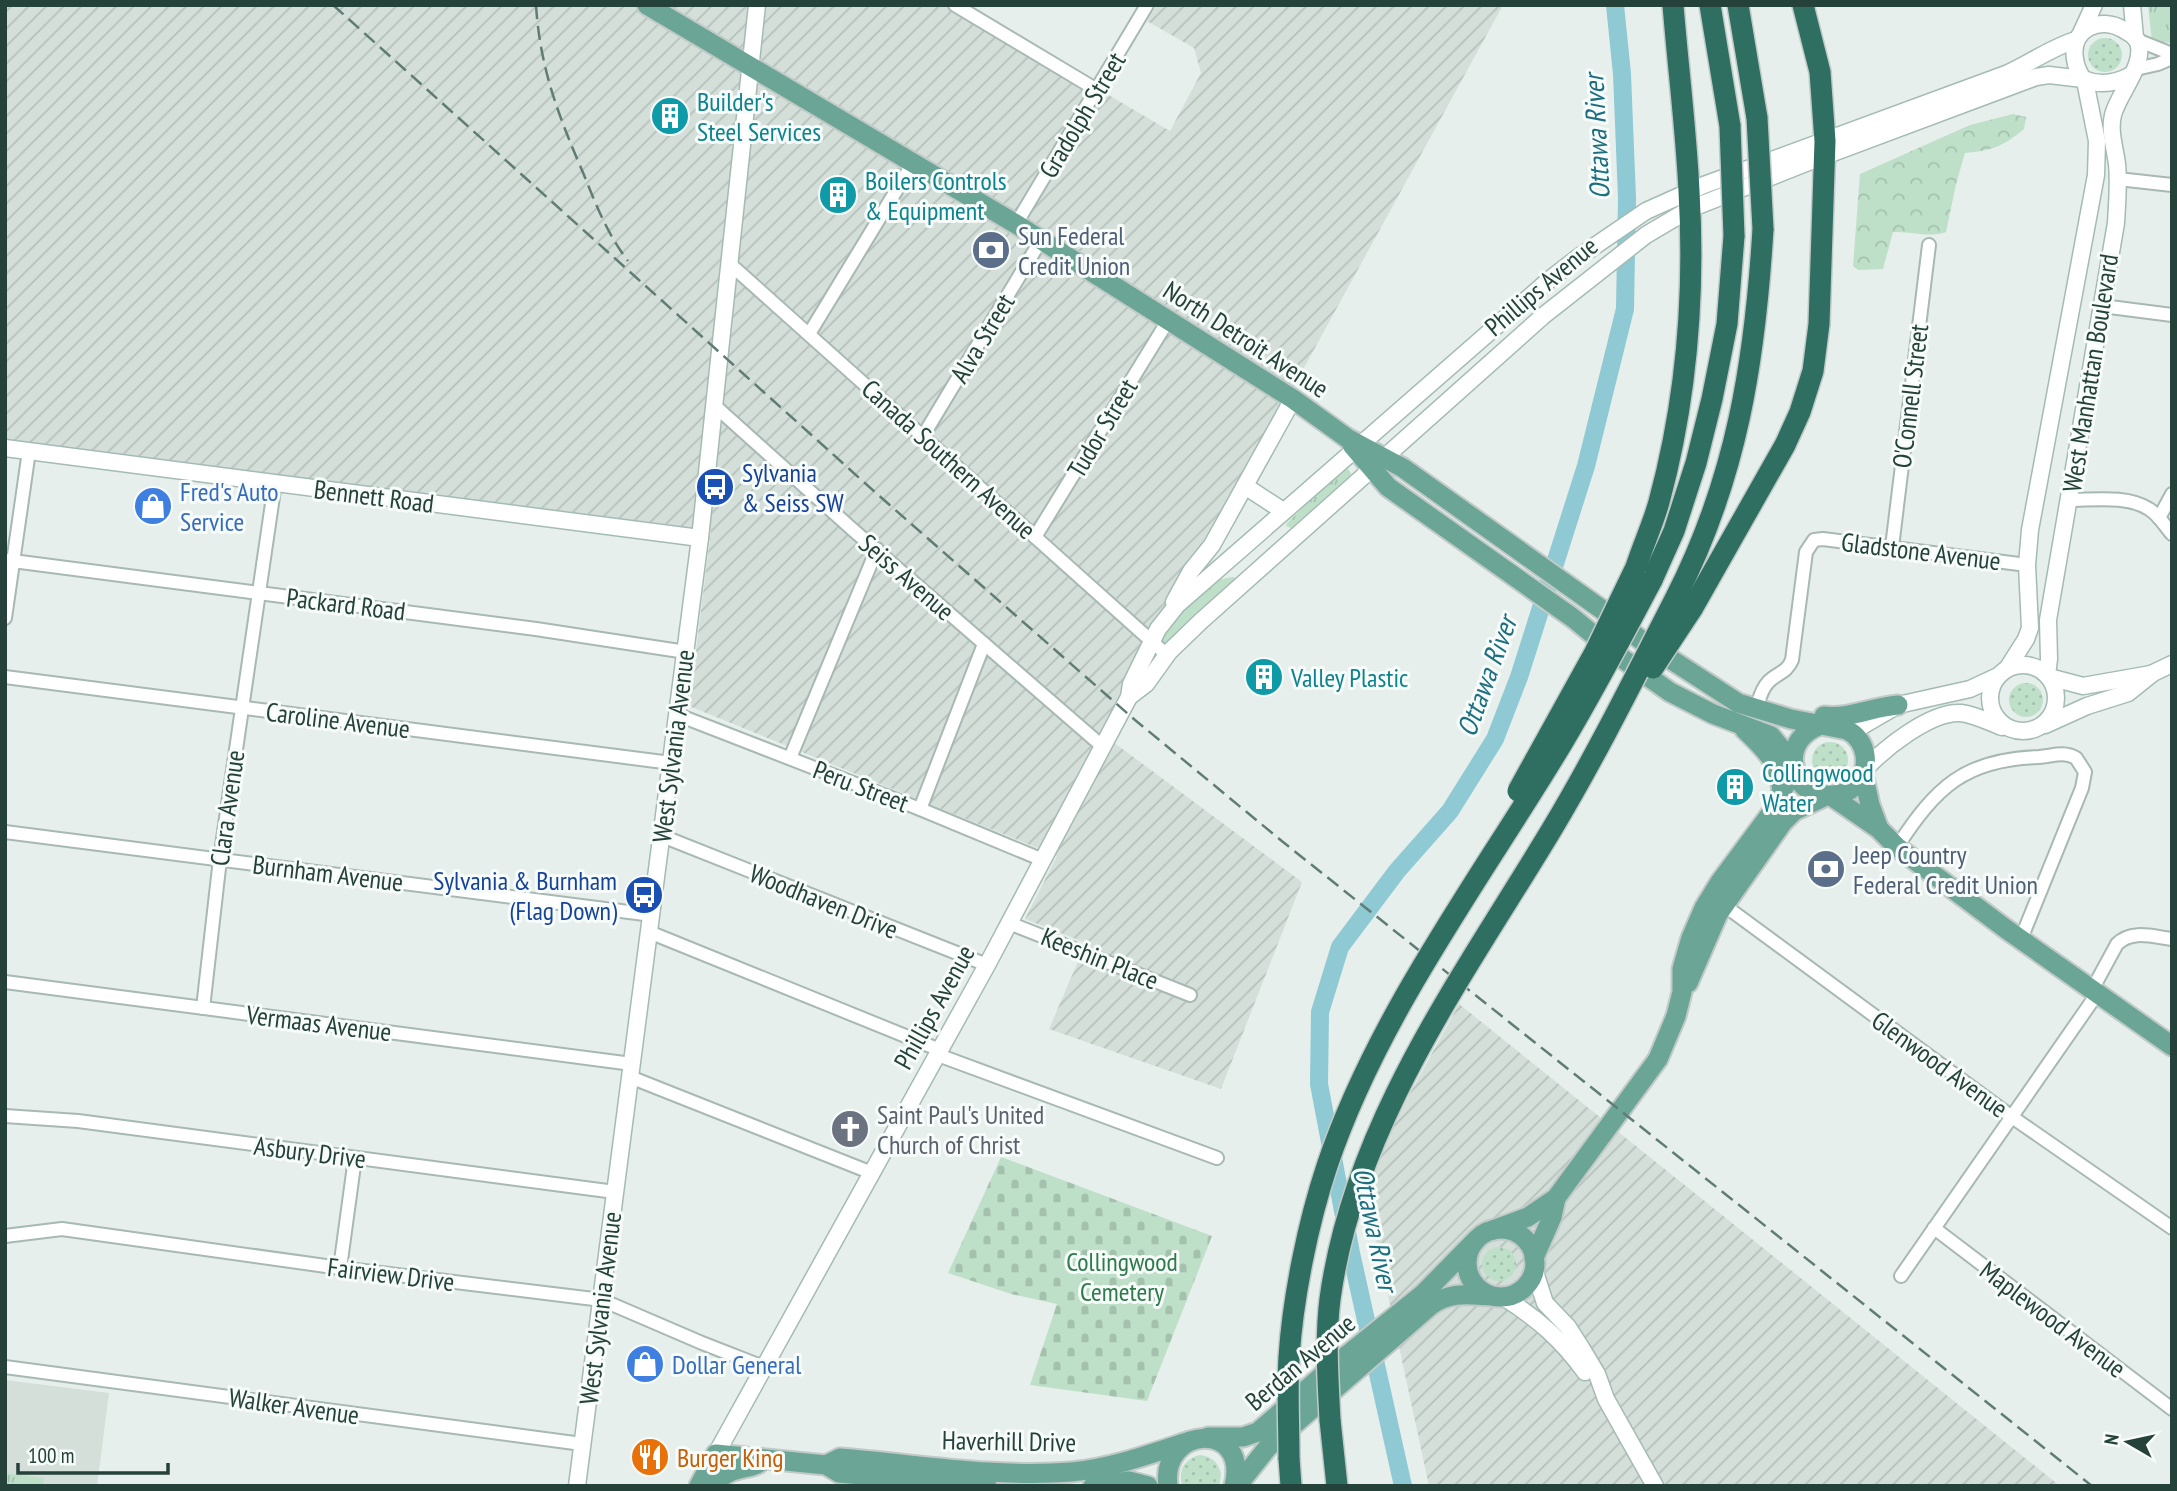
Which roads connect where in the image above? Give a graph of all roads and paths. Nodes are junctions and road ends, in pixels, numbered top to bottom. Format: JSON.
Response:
{"nodes":[{"id":1,"x":647,"y":5,"type":"edge"},
{"id":2,"x":758,"y":5,"type":"edge"},
{"id":3,"x":955,"y":5,"type":"edge"},
{"id":4,"x":1147,"y":5,"type":"edge"},
{"id":5,"x":1673,"y":5,"type":"edge"},
{"id":6,"x":1710,"y":5,"type":"edge"},
{"id":7,"x":1738,"y":5,"type":"edge"},
{"id":8,"x":1803,"y":5,"type":"edge"},
{"id":9,"x":2094,"y":5,"type":"edge"},
{"id":10,"x":2133,"y":5,"type":"edge"},
{"id":11,"x":2079,"y":36,"type":"junction"},
{"id":12,"x":2136,"y":39,"type":"junction"},
{"id":13,"x":2172,"y":56,"type":"edge"},
{"id":14,"x":751,"y":68,"type":"junction"},
{"id":15,"x":2134,"y":72,"type":"junction"},
{"id":16,"x":2084,"y":80,"type":"junction"},
{"id":17,"x":1097,"y":90,"type":"junction"},
{"id":18,"x":1825,"y":149,"type":"junction"},
{"id":19,"x":913,"y":163,"type":"junction"},
{"id":20,"x":2118,"y":178,"type":"junction"},
{"id":21,"x":2172,"y":185,"type":"edge"},
{"id":22,"x":1694,"y":195,"type":"junction"},
{"id":23,"x":1016,"y":225,"type":"junction"},
{"id":24,"x":1041,"y":240,"type":"junction"},
{"id":25,"x":1929,"y":245,"type":"dead end"},
{"id":26,"x":730,"y":264,"type":"junction"},
{"id":27,"x":2078,"y":267,"type":"junction"},
{"id":28,"x":2107,"y":270,"type":"junction"},
{"id":29,"x":2102,"y":306,"type":"junction"},
{"id":30,"x":2172,"y":316,"type":"edge"},
{"id":31,"x":1169,"y":319,"type":"junction"},
{"id":32,"x":809,"y":334,"type":"junction"},
{"id":33,"x":1293,"y":399,"type":"junction"},
{"id":34,"x":715,"y":406,"type":"junction"},
{"id":35,"x":923,"y":436,"type":"junction"},
{"id":36,"x":1354,"y":444,"type":"junction"},
{"id":37,"x":5,"y":448,"type":"edge"},
{"id":38,"x":29,"y":451,"type":"junction"},
{"id":39,"x":1378,"y":463,"type":"junction"},
{"id":40,"x":275,"y":484,"type":"junction"},
{"id":41,"x":1245,"y":486,"type":"junction"},
{"id":42,"x":2172,"y":494,"type":"edge"},
{"id":43,"x":2070,"y":500,"type":"junction"},
{"id":44,"x":1278,"y":516,"type":"junction"},
{"id":45,"x":2159,"y":518,"type":"junction"},
{"id":46,"x":2172,"y":534,"type":"edge"},
{"id":47,"x":1035,"y":537,"type":"junction"},
{"id":48,"x":700,"y":538,"type":"junction"},
{"id":49,"x":1290,"y":542,"type":"junction"},
{"id":50,"x":1892,"y":547,"type":"junction"},
{"id":51,"x":877,"y":549,"type":"junction"},
{"id":52,"x":9,"y":561,"type":"edge"},
{"id":53,"x":1228,"y":561,"type":"junction"},
{"id":54,"x":2027,"y":565,"type":"junction"},
{"id":55,"x":1644,"y":573,"type":"junction"},
{"id":56,"x":1245,"y":582,"type":"junction"},
{"id":57,"x":258,"y":593,"type":"junction"},
{"id":58,"x":1684,"y":603,"type":"junction"},
{"id":59,"x":1167,"y":616,"type":"junction"},
{"id":60,"x":5,"y":618,"type":"edge"},
{"id":61,"x":1152,"y":642,"type":"junction"},
{"id":62,"x":984,"y":644,"type":"junction"},
{"id":63,"x":686,"y":652,"type":"junction"},
{"id":64,"x":1167,"y":655,"type":"junction"},
{"id":65,"x":2172,"y":664,"type":"edge"},
{"id":66,"x":2002,"y":673,"type":"junction"},
{"id":67,"x":2153,"y":673,"type":"junction"},
{"id":68,"x":2048,"y":676,"type":"junction"},
{"id":69,"x":5,"y":677,"type":"edge"},
{"id":70,"x":1719,"y":690,"type":"junction"},
{"id":71,"x":1129,"y":697,"type":"junction"},
{"id":72,"x":1759,"y":699,"type":"junction"},
{"id":73,"x":1898,"y":705,"type":"junction"},
{"id":74,"x":241,"y":707,"type":"junction"},
{"id":75,"x":678,"y":715,"type":"junction"},
{"id":76,"x":1823,"y":724,"type":"junction"},
{"id":77,"x":1742,"y":726,"type":"junction"},
{"id":78,"x":2041,"y":727,"type":"junction"},
{"id":79,"x":2009,"y":729,"type":"junction"},
{"id":80,"x":1847,"y":730,"type":"junction"},
{"id":81,"x":1102,"y":746,"type":"junction"},
{"id":82,"x":790,"y":758,"type":"junction"},
{"id":83,"x":671,"y":763,"type":"junction"},
{"id":84,"x":1794,"y":766,"type":"junction"},
{"id":85,"x":1864,"y":771,"type":"junction"},
{"id":86,"x":1782,"y":792,"type":"junction"},
{"id":87,"x":1828,"y":796,"type":"junction"},
{"id":88,"x":920,"y":809,"type":"junction"},
{"id":89,"x":1879,"y":829,"type":"junction"},
{"id":90,"x":5,"y":832,"type":"edge"},
{"id":91,"x":662,"y":836,"type":"junction"},
{"id":92,"x":1897,"y":847,"type":"junction"},
{"id":93,"x":220,"y":859,"type":"junction"},
{"id":94,"x":1043,"y":860,"type":"junction"},
{"id":95,"x":1717,"y":900,"type":"junction"},
{"id":96,"x":652,"y":915,"type":"junction"},
{"id":97,"x":1009,"y":923,"type":"junction"},
{"id":98,"x":649,"y":932,"type":"junction"},
{"id":99,"x":2021,"y":939,"type":"junction"},
{"id":100,"x":2172,"y":939,"type":"edge"},
{"id":101,"x":987,"y":965,"type":"junction"},
{"id":102,"x":5,"y":982,"type":"edge"},
{"id":103,"x":2095,"y":992,"type":"junction"},
{"id":104,"x":1190,"y":995,"type":"dead end"},
{"id":105,"x":203,"y":1008,"type":"junction"},
{"id":106,"x":2172,"y":1046,"type":"edge"},
{"id":107,"x":939,"y":1053,"type":"junction"},
{"id":108,"x":631,"y":1070,"type":"junction"},
{"id":109,"x":5,"y":1116,"type":"edge"},
{"id":110,"x":2011,"y":1117,"type":"junction"},
{"id":111,"x":355,"y":1158,"type":"junction"},
{"id":112,"x":1217,"y":1158,"type":"dead end"},
{"id":113,"x":872,"y":1173,"type":"junction"},
{"id":114,"x":615,"y":1192,"type":"junction"},
{"id":115,"x":1556,"y":1198,"type":"junction"},
{"id":116,"x":1934,"y":1228,"type":"junction"},
{"id":117,"x":2172,"y":1228,"type":"edge"},
{"id":118,"x":1493,"y":1230,"type":"junction"},
{"id":119,"x":5,"y":1236,"type":"edge"},
{"id":120,"x":1474,"y":1242,"type":"junction"},
{"id":121,"x":1534,"y":1263,"type":"junction"},
{"id":122,"x":340,"y":1268,"type":"junction"},
{"id":123,"x":1901,"y":1276,"type":"dead end"},
{"id":124,"x":1498,"y":1296,"type":"junction"},
{"id":125,"x":602,"y":1300,"type":"junction"},
{"id":126,"x":1392,"y":1330,"type":"junction"},
{"id":127,"x":1358,"y":1357,"type":"junction"},
{"id":128,"x":5,"y":1367,"type":"edge"},
{"id":129,"x":766,"y":1368,"type":"junction"},
{"id":130,"x":1606,"y":1399,"type":"junction"},
{"id":131,"x":2172,"y":1409,"type":"edge"},
{"id":132,"x":1199,"y":1439,"type":"junction"},
{"id":133,"x":582,"y":1444,"type":"junction"},
{"id":134,"x":716,"y":1454,"type":"junction"},
{"id":135,"x":766,"y":1459,"type":"junction"},
{"id":136,"x":948,"y":1476,"type":"edge"},
{"id":137,"x":577,"y":1486,"type":"edge"},
{"id":138,"x":699,"y":1486,"type":"edge"},
{"id":139,"x":711,"y":1486,"type":"edge"},
{"id":140,"x":987,"y":1486,"type":"edge"},
{"id":141,"x":1093,"y":1486,"type":"edge"},
{"id":142,"x":1148,"y":1486,"type":"edge"},
{"id":143,"x":1168,"y":1486,"type":"edge"},
{"id":144,"x":1236,"y":1486,"type":"edge"},
{"id":145,"x":1291,"y":1486,"type":"edge"},
{"id":146,"x":1336,"y":1486,"type":"edge"},
{"id":147,"x":1656,"y":1486,"type":"edge"}],
"edges":[{"from":1,"to":14,"type":"main road","name":"North Detroit Avenue"},
{"from":2,"to":14,"type":"main road","name":"West Sylvania Avenue"},
{"from":3,"to":17,"type":"street"},
{"from":4,"to":17,"type":"street","name":"Gradolph Street"},
{"from":5,"to":22,"type":"highway"},
{"from":6,"to":55,"type":"highway","bridge":true},
{"from":7,"to":58,"type":"highway","bridge":true},
{"from":8,"to":18,"type":"highway"},
{"from":9,"to":11,"type":"main road"},
{"from":10,"to":12,"type":"main road"},
{"from":11,"to":12,"type":"main road"},
{"from":11,"to":16,"type":"main road"},
{"from":11,"to":18,"type":"main road"},
{"from":12,"to":13,"type":"street"},
{"from":12,"to":15,"type":"main road"},
{"from":13,"to":15,"type":"street"},
{"from":14,"to":19,"type":"main road","name":"North Detroit Avenue"},
{"from":14,"to":26,"type":"main road","name":"West Sylvania Avenue"},
{"from":15,"to":16,"type":"main road"},
{"from":15,"to":20,"type":"main road","name":"West Manhattan Boulevard"},
{"from":16,"to":18,"type":"main road","name":"Phillips Avenue"},
{"from":16,"to":27,"type":"main road","name":"West Manhattan Boulevard"},
{"from":17,"to":23,"type":"street","name":"Gradolph Street"},
{"from":18,"to":22,"type":"main road","name":"Phillips Avenue"},
{"from":18,"to":22,"type":"main road"},
{"from":18,"to":58,"type":"highway"},
{"from":19,"to":23,"type":"main road","name":"North Detroit Avenue"},
{"from":19,"to":32,"type":"street"},
{"from":20,"to":21,"type":"street"},
{"from":20,"to":28,"type":"main road","name":"West Manhattan Boulevard"},
{"from":22,"to":36,"type":"main road","name":"Phillips Avenue"},
{"from":22,"to":39,"type":"main road","name":"Phillips Avenue"},
{"from":22,"to":55,"type":"highway"},
{"from":23,"to":24,"type":"main road","name":"North Detroit Avenue"},
{"from":24,"to":31,"type":"main road","name":"North Detroit Avenue"},
{"from":24,"to":35,"type":"street","name":"Alva Street"},
{"from":25,"to":50,"type":"street","name":"O'Connell Street"},
{"from":26,"to":32,"type":"street","name":"Canada Southern Avenue"},
{"from":26,"to":34,"type":"main road","name":"West Sylvania Avenue"},
{"from":27,"to":28,"type":"main road"},
{"from":27,"to":54,"type":"main road","name":"West Manhattan Boulevard"},
{"from":28,"to":29,"type":"main road","name":"West Manhattan Boulevard"},
{"from":29,"to":30,"type":"street"},
{"from":29,"to":43,"type":"main road","name":"West Manhattan Boulevard"},
{"from":31,"to":33,"type":"main road","name":"North Detroit Avenue"},
{"from":31,"to":47,"type":"street","name":"Tudor Street"},
{"from":32,"to":35,"type":"street","name":"Canada Southern Avenue"},
{"from":33,"to":36,"type":"main road","name":"North Detroit Avenue"},
{"from":33,"to":41,"type":"main road","name":"Phillips Avenue"},
{"from":34,"to":48,"type":"main road","name":"West Sylvania Avenue"},
{"from":34,"to":51,"type":"street","name":"Seiss Avenue"},
{"from":35,"to":47,"type":"street","name":"Canada Southern Avenue"},
{"from":36,"to":39,"type":"main road","name":"North Detroit Avenue"},
{"from":36,"to":44,"type":"main road","name":"Phillips Avenue"},
{"from":37,"to":38,"type":"main road","name":"Bennett Road"},
{"from":38,"to":40,"type":"main road","name":"Bennett Road"},
{"from":38,"to":52,"type":"street"},
{"from":39,"to":49,"type":"main road","name":"Phillips Avenue"},
{"from":39,"to":70,"type":"main road","name":"North Detroit Avenue"},
{"from":39,"to":77,"type":"main road","name":"North Detroit Avenue"},
{"from":40,"to":48,"type":"main road","name":"Bennett Road"},
{"from":40,"to":57,"type":"street","name":"Clara Avenue"},
{"from":41,"to":44,"type":"main road"},
{"from":41,"to":59,"type":"main road","name":"Phillips Avenue"},
{"from":42,"to":45,"type":"street"},
{"from":43,"to":45,"type":"street"},
{"from":43,"to":68,"type":"main road","name":"West Manhattan Boulevard"},
{"from":44,"to":49,"type":"main road"},
{"from":44,"to":53,"type":"main road","name":"Phillips Avenue"},
{"from":45,"to":46,"type":"street"},
{"from":47,"to":61,"type":"street","name":"Canada Southern Avenue"},
{"from":48,"to":63,"type":"main road","name":"West Sylvania Avenue"},
{"from":49,"to":56,"type":"main road","name":"Phillips Avenue"},
{"from":50,"to":54,"type":"street","name":"Gladstone Avenue"},
{"from":50,"to":72,"type":"street","name":"Gladstone Avenue"},
{"from":51,"to":62,"type":"street","name":"Seiss Avenue"},
{"from":51,"to":82,"type":"street"},
{"from":52,"to":57,"type":"street","name":"Packard Road"},
{"from":52,"to":60,"type":"street"},
{"from":53,"to":56,"type":"main road"},
{"from":53,"to":59,"type":"main road","name":"Phillips Avenue"},
{"from":54,"to":66,"type":"main road","name":"West Manhattan Boulevard"},
{"from":55,"to":145,"type":"highway","bridge":true},
{"from":56,"to":64,"type":"main road","name":"Phillips Avenue"},
{"from":57,"to":63,"type":"street","name":"Packard Road"},
{"from":57,"to":74,"type":"street","name":"Clara Avenue"},
{"from":58,"to":146,"type":"highway","bridge":true},
{"from":59,"to":61,"type":"main road","name":"Phillips Avenue"},
{"from":61,"to":64,"type":"street","name":"Canada Southern Avenue"},
{"from":61,"to":71,"type":"main road","name":"Phillips Avenue"},
{"from":62,"to":81,"type":"street","name":"Seiss Avenue"},
{"from":62,"to":88,"type":"street"},
{"from":63,"to":75,"type":"main road","name":"West Sylvania Avenue"},
{"from":64,"to":71,"type":"main road","name":"Phillips Avenue"},
{"from":65,"to":67,"type":"main road"},
{"from":66,"to":68,"type":"main road"},
{"from":66,"to":73,"type":"main road"},
{"from":66,"to":79,"type":"main road"},
{"from":67,"to":68,"type":"main road"},
{"from":67,"to":78,"type":"main road"},
{"from":68,"to":78,"type":"main road"},
{"from":69,"to":74,"type":"street","name":"Caroline Avenue"},
{"from":70,"to":72,"type":"main road"},
{"from":70,"to":76,"type":"main road","name":"North Detroit Avenue"},
{"from":71,"to":81,"type":"main road","name":"Phillips Avenue"},
{"from":72,"to":73,"type":"main road"},
{"from":73,"to":80,"type":"main road"},
{"from":74,"to":83,"type":"street","name":"Caroline Avenue"},
{"from":74,"to":93,"type":"street","name":"Clara Avenue"},
{"from":75,"to":82,"type":"street","name":"Peru Street"},
{"from":75,"to":83,"type":"main road","name":"West Sylvania Avenue"},
{"from":76,"to":80,"type":"main road"},
{"from":76,"to":84,"type":"main road"},
{"from":77,"to":84,"type":"main road","name":"North Detroit Avenue"},
{"from":77,"to":86,"type":"main road"},
{"from":78,"to":79,"type":"main road"},
{"from":79,"to":85,"type":"main road"},
{"from":80,"to":85,"type":"main road"},
{"from":81,"to":94,"type":"main road","name":"Phillips Avenue"},
{"from":82,"to":88,"type":"street","name":"Peru Street"},
{"from":83,"to":91,"type":"main road","name":"West Sylvania Avenue"},
{"from":84,"to":86,"type":"main road"},
{"from":84,"to":87,"type":"main road"},
{"from":85,"to":87,"type":"main road"},
{"from":85,"to":89,"type":"main road"},
{"from":86,"to":95,"type":"main road"},
{"from":87,"to":89,"type":"main road"},
{"from":87,"to":95,"type":"main road"},
{"from":88,"to":94,"type":"street","name":"Peru Street"},
{"from":89,"to":92,"type":"main road"},
{"from":90,"to":93,"type":"street","name":"Burnham Avenue"},
{"from":91,"to":96,"type":"main road","name":"West Sylvania Avenue"},
{"from":91,"to":101,"type":"street","name":"Woodhaven Drive"},
{"from":92,"to":99,"type":"main road"},
{"from":92,"to":99,"type":"street"},
{"from":93,"to":96,"type":"street","name":"Burnham Avenue"},
{"from":93,"to":105,"type":"street","name":"Clara Avenue"},
{"from":94,"to":97,"type":"main road","name":"Phillips Avenue"},
{"from":95,"to":110,"type":"street","name":"Glenwood Avenue"},
{"from":95,"to":115,"type":"main road"},
{"from":96,"to":98,"type":"main road","name":"West Sylvania Avenue"},
{"from":97,"to":101,"type":"main road","name":"Phillips Avenue"},
{"from":97,"to":104,"type":"street","name":"Keeshin Place"},
{"from":98,"to":107,"type":"street"},
{"from":98,"to":108,"type":"main road","name":"West Sylvania Avenue"},
{"from":99,"to":103,"type":"main road"},
{"from":100,"to":103,"type":"street"},
{"from":101,"to":107,"type":"main road","name":"Phillips Avenue"},
{"from":102,"to":105,"type":"street","name":"Vermaas Avenue"},
{"from":103,"to":106,"type":"main road"},
{"from":103,"to":110,"type":"street"},
{"from":105,"to":108,"type":"street","name":"Vermaas Avenue"},
{"from":107,"to":112,"type":"street"},
{"from":107,"to":113,"type":"main road","name":"Phillips Avenue"},
{"from":108,"to":113,"type":"street","name":"Vermaas Avenue"},
{"from":108,"to":114,"type":"main road","name":"West Sylvania Avenue"},
{"from":109,"to":111,"type":"street","name":"Asbury Drive"},
{"from":110,"to":116,"type":"street"},
{"from":110,"to":117,"type":"street","name":"Glenwood Avenue"},
{"from":111,"to":114,"type":"street","name":"Asbury Drive"},
{"from":111,"to":122,"type":"street"},
{"from":113,"to":129,"type":"main road","name":"Phillips Avenue"},
{"from":114,"to":125,"type":"main road","name":"West Sylvania Avenue"},
{"from":115,"to":118,"type":"main road"},
{"from":115,"to":121,"type":"main road"},
{"from":116,"to":123,"type":"street"},
{"from":116,"to":131,"type":"street","name":"Maplewood Avenue"},
{"from":118,"to":120,"type":"main road"},
{"from":118,"to":121,"type":"main road"},
{"from":119,"to":122,"type":"street","name":"Fairview Drive"},
{"from":120,"to":124,"type":"main road"},
{"from":120,"to":126,"type":"main road","name":"Berdan Avenue"},
{"from":121,"to":124,"type":"main road"},
{"from":121,"to":130,"type":"main road"},
{"from":122,"to":125,"type":"street","name":"Fairview Drive"},
{"from":124,"to":126,"type":"main road","name":"Berdan Avenue"},
{"from":124,"to":130,"type":"main road"},
{"from":125,"to":129,"type":"street","name":"Fairview Drive"},
{"from":125,"to":133,"type":"main road","name":"West Sylvania Avenue"},
{"from":126,"to":127,"type":"main road","name":"Berdan Avenue"},
{"from":127,"to":132,"type":"main road","name":"Berdan Avenue"},
{"from":127,"to":144,"type":"main road","name":"Berdan Avenue"},
{"from":128,"to":133,"type":"street","name":"Walker Avenue"},
{"from":129,"to":134,"type":"main road","name":"Phillips Avenue"},
{"from":130,"to":147,"type":"main road"},
{"from":132,"to":136,"type":"main road","name":"Haverhill Drive"},
{"from":132,"to":143,"type":"main road"},
{"from":132,"to":144,"type":"main road"},
{"from":133,"to":137,"type":"main road","name":"West Sylvania Avenue"},
{"from":134,"to":135,"type":"main road","name":"Haverhill Drive"},
{"from":134,"to":138,"type":"main road","name":"Phillips Avenue"},
{"from":135,"to":136,"type":"main road","name":"Haverhill Drive"},
{"from":135,"to":139,"type":"main road"},
{"from":136,"to":140,"type":"main road","name":"Haverhill Drive"},
{"from":141,"to":142,"type":"main road","name":"Haverhill Drive"}]}
